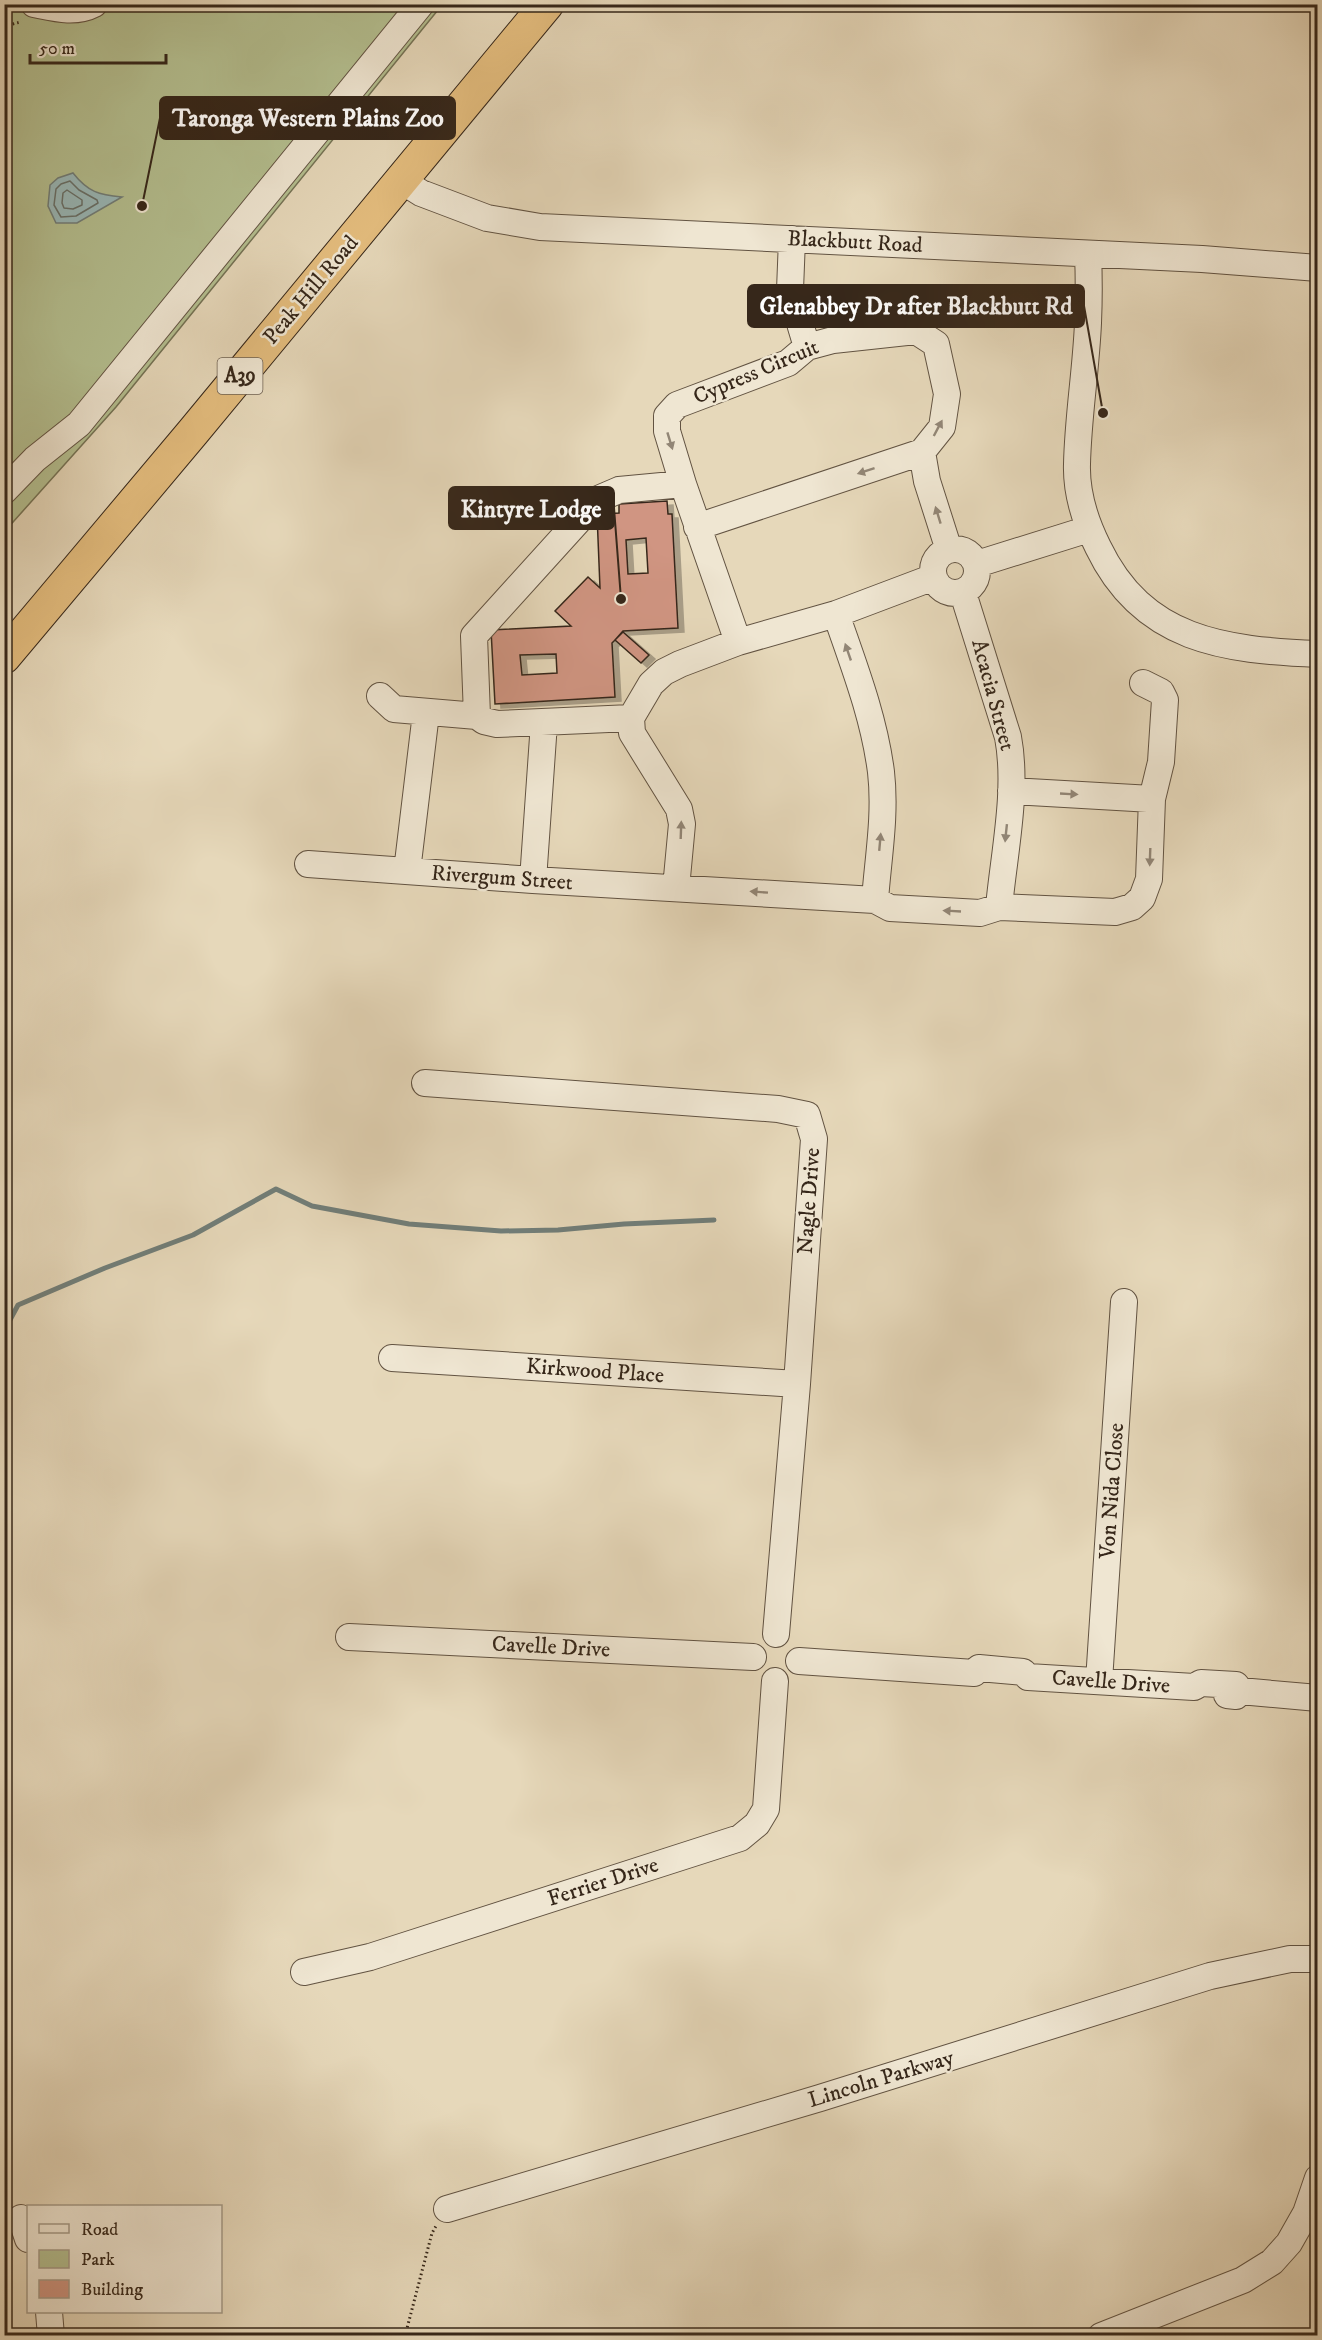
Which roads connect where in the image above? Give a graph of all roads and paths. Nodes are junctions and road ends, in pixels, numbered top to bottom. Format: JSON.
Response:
{"nodes":[{"id":1,"x":34,"y":4,"type":"edge"},
{"id":2,"x":94,"y":4,"type":"edge"},
{"id":3,"x":421,"y":4,"type":"edge"},
{"id":4,"x":547,"y":4,"type":"edge"},
{"id":5,"x":402,"y":181,"type":"junction"},
{"id":6,"x":792,"y":239,"type":"junction"},
{"id":7,"x":1088,"y":254,"type":"junction"},
{"id":8,"x":1317,"y":268,"type":"edge"},
{"id":9,"x":807,"y":347,"type":"junction"},
{"id":10,"x":922,"y":452,"type":"junction"},
{"id":11,"x":683,"y":484,"type":"junction"},
{"id":12,"x":4,"y":491,"type":"edge"},
{"id":13,"x":697,"y":527,"type":"junction"},
{"id":14,"x":1089,"y":529,"type":"junction"},
{"id":15,"x":949,"y":549,"type":"junction"},
{"id":16,"x":977,"y":564,"type":"junction"},
{"id":17,"x":934,"y":577,"type":"junction"},
{"id":18,"x":963,"y":592,"type":"junction"},
{"id":19,"x":836,"y":614,"type":"junction"},
{"id":20,"x":738,"y":642,"type":"junction"},
{"id":21,"x":1317,"y":654,"type":"edge"},
{"id":22,"x":4,"y":657,"type":"edge"},
{"id":23,"x":1143,"y":683,"type":"dead end"},
{"id":24,"x":380,"y":696,"type":"dead end"},
{"id":25,"x":426,"y":713,"type":"junction"},
{"id":26,"x":477,"y":716,"type":"junction"},
{"id":27,"x":631,"y":718,"type":"junction"},
{"id":28,"x":544,"y":723,"type":"junction"},
{"id":29,"x":1011,"y":791,"type":"junction"},
{"id":30,"x":1152,"y":798,"type":"junction"},
{"id":31,"x":308,"y":864,"type":"dead end"},
{"id":32,"x":407,"y":871,"type":"junction"},
{"id":33,"x":533,"y":880,"type":"junction"},
{"id":34,"x":686,"y":888,"type":"junction"},
{"id":35,"x":875,"y":900,"type":"junction"},
{"id":36,"x":999,"y":907,"type":"junction"},
{"id":37,"x":425,"y":1083,"type":"dead end"},
{"id":38,"x":1124,"y":1302,"type":"dead end"},
{"id":39,"x":392,"y":1358,"type":"dead end"},
{"id":40,"x":797,"y":1384,"type":"junction"},
{"id":41,"x":776,"y":1634,"type":"junction"},
{"id":42,"x":349,"y":1637,"type":"dead end"},
{"id":43,"x":753,"y":1657,"type":"junction"},
{"id":44,"x":799,"y":1661,"type":"junction"},
{"id":45,"x":775,"y":1680,"type":"junction"},
{"id":46,"x":1099,"y":1681,"type":"junction"},
{"id":47,"x":1317,"y":1698,"type":"edge"},
{"id":48,"x":1317,"y":1959,"type":"edge"},
{"id":49,"x":304,"y":1972,"type":"dead end"},
{"id":50,"x":1317,"y":2178,"type":"edge"},
{"id":51,"x":447,"y":2209,"type":"joint"},
{"id":52,"x":49,"y":2313,"type":"edge"},
{"id":53,"x":51,"y":2336,"type":"edge"},
{"id":54,"x":405,"y":2336,"type":"edge"},
{"id":55,"x":1101,"y":2336,"type":"edge"}],
"edges":[{"from":1,"to":2,"type":"street"},
{"from":3,"to":12,"type":"street"},
{"from":4,"to":5,"type":"highway","name":"Peak Hill Road","number":"A39"},
{"from":5,"to":6,"type":"street","name":"Blackbutt Road"},
{"from":5,"to":22,"type":"highway","name":"Peak Hill Road","number":"A39"},
{"from":6,"to":7,"type":"street","name":"Blackbutt Road"},
{"from":6,"to":9,"type":"street"},
{"from":7,"to":8,"type":"street","name":"Blackbutt Road"},
{"from":7,"to":14,"type":"street"},
{"from":10,"to":9,"type":"street","name":"Cypress Circuit","one_way":true},
{"from":9,"to":11,"type":"street","name":"Cypress Circuit","one_way":true},
{"from":10,"to":13,"type":"street","one_way":true},
{"from":15,"to":10,"type":"street","one_way":true},
{"from":11,"to":13,"type":"street","name":"Cypress Circuit"},
{"from":11,"to":26,"type":"street"},
{"from":13,"to":20,"type":"street","name":"Cypress Circuit"},
{"from":14,"to":16,"type":"street"},
{"from":14,"to":21,"type":"street"},
{"from":15,"to":16,"type":"street"},
{"from":15,"to":17,"type":"street"},
{"from":16,"to":18,"type":"street"},
{"from":17,"to":18,"type":"street"},
{"from":17,"to":19,"type":"street"},
{"from":18,"to":29,"type":"street","name":"Acacia Street"},
{"from":19,"to":20,"type":"street"},
{"from":35,"to":19,"type":"street","one_way":true},
{"from":20,"to":27,"type":"street"},
{"from":23,"to":30,"type":"street","name":"Rivergum Street"},
{"from":24,"to":25,"type":"street"},
{"from":25,"to":26,"type":"street"},
{"from":25,"to":32,"type":"street"},
{"from":26,"to":28,"type":"street"},
{"from":27,"to":28,"type":"street"},
{"from":34,"to":27,"type":"street","one_way":true},
{"from":28,"to":33,"type":"street"},
{"from":29,"to":30,"type":"street","one_way":true},
{"from":29,"to":36,"type":"street","name":"Acacia Street","one_way":true},
{"from":30,"to":36,"type":"street","name":"Rivergum Street","one_way":true},
{"from":31,"to":32,"type":"street","name":"Rivergum Street"},
{"from":32,"to":33,"type":"street","name":"Rivergum Street"},
{"from":33,"to":34,"type":"street","name":"Rivergum Street"},
{"from":35,"to":34,"type":"street","name":"Rivergum Street","one_way":true},
{"from":36,"to":35,"type":"street","name":"Rivergum Street","one_way":true},
{"from":37,"to":40,"type":"street","name":"Nagle Drive"},
{"from":38,"to":46,"type":"street","name":"Von Nida Close"},
{"from":39,"to":40,"type":"street","name":"Kirkwood Place"},
{"from":40,"to":41,"type":"street","name":"Nagle Drive"},
{"from":41,"to":43,"type":"street"},
{"from":41,"to":44,"type":"street"},
{"from":42,"to":43,"type":"street","name":"Cavelle Drive"},
{"from":43,"to":45,"type":"street"},
{"from":44,"to":45,"type":"street"},
{"from":44,"to":46,"type":"street","name":"Cavelle Drive"},
{"from":45,"to":49,"type":"street","name":"Ferrier Drive"},
{"from":46,"to":47,"type":"street","name":"Cavelle Drive"},
{"from":48,"to":51,"type":"street","name":"Lincoln Parkway"},
{"from":50,"to":55,"type":"street"},
{"from":51,"to":54,"type":"path"},
{"from":52,"to":53,"type":"street"}]}
